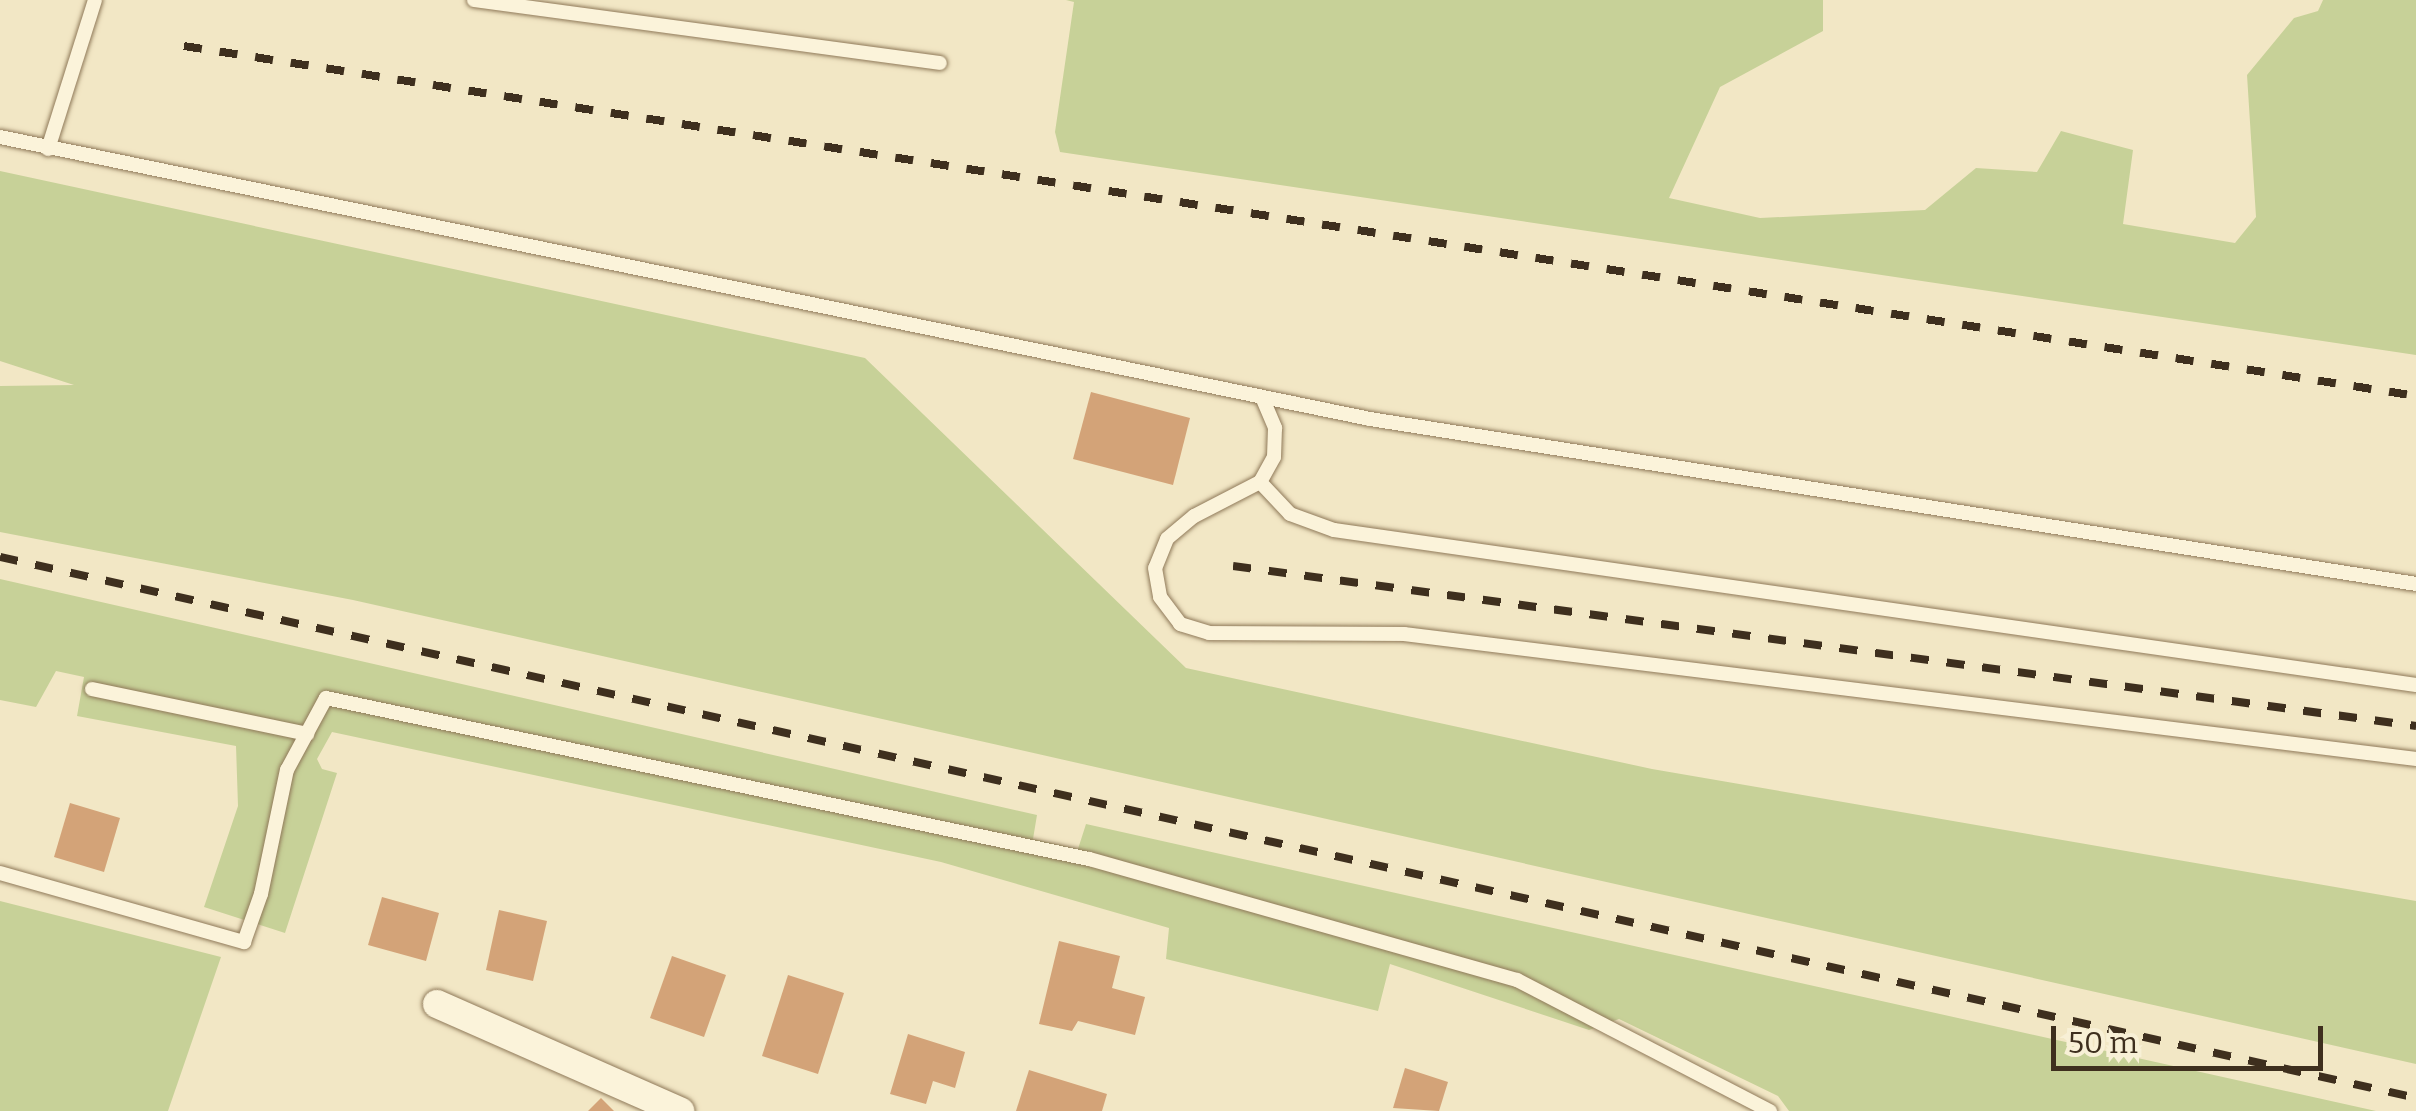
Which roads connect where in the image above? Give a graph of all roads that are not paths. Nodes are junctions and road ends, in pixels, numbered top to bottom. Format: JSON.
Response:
{"nodes":[{"id":1,"x":95,"y":0,"type":"edge"},
{"id":2,"x":474,"y":0,"type":"edge"},
{"id":3,"x":940,"y":63,"type":"dead end"},
{"id":4,"x":0,"y":137,"type":"edge"},
{"id":5,"x":48,"y":149,"type":"junction"},
{"id":6,"x":1262,"y":397,"type":"junction"},
{"id":7,"x":1260,"y":482,"type":"junction"},
{"id":8,"x":2416,"y":584,"type":"edge"},
{"id":9,"x":2416,"y":685,"type":"edge"},
{"id":10,"x":92,"y":689,"type":"dead end"},
{"id":11,"x":307,"y":734,"type":"junction"},
{"id":12,"x":2416,"y":759,"type":"edge"},
{"id":13,"x":0,"y":873,"type":"edge"},
{"id":14,"x":437,"y":1004,"type":"dead end"},
{"id":15,"x":680,"y":1111,"type":"edge"},
{"id":16,"x":1770,"y":1111,"type":"edge"}],
"edges":[{"from":1,"to":5,"type":"lane"},
{"from":2,"to":3,"type":"lane"},
{"from":4,"to":5,"type":"lane"},
{"from":5,"to":6,"type":"lane"},
{"from":6,"to":7,"type":"lane"},
{"from":6,"to":8,"type":"lane"},
{"from":7,"to":9,"type":"lane"},
{"from":7,"to":12,"type":"lane"},
{"from":10,"to":11,"type":"lane"},
{"from":11,"to":13,"type":"lane"},
{"from":11,"to":16,"type":"lane"},
{"from":14,"to":15,"type":"street"}]}
